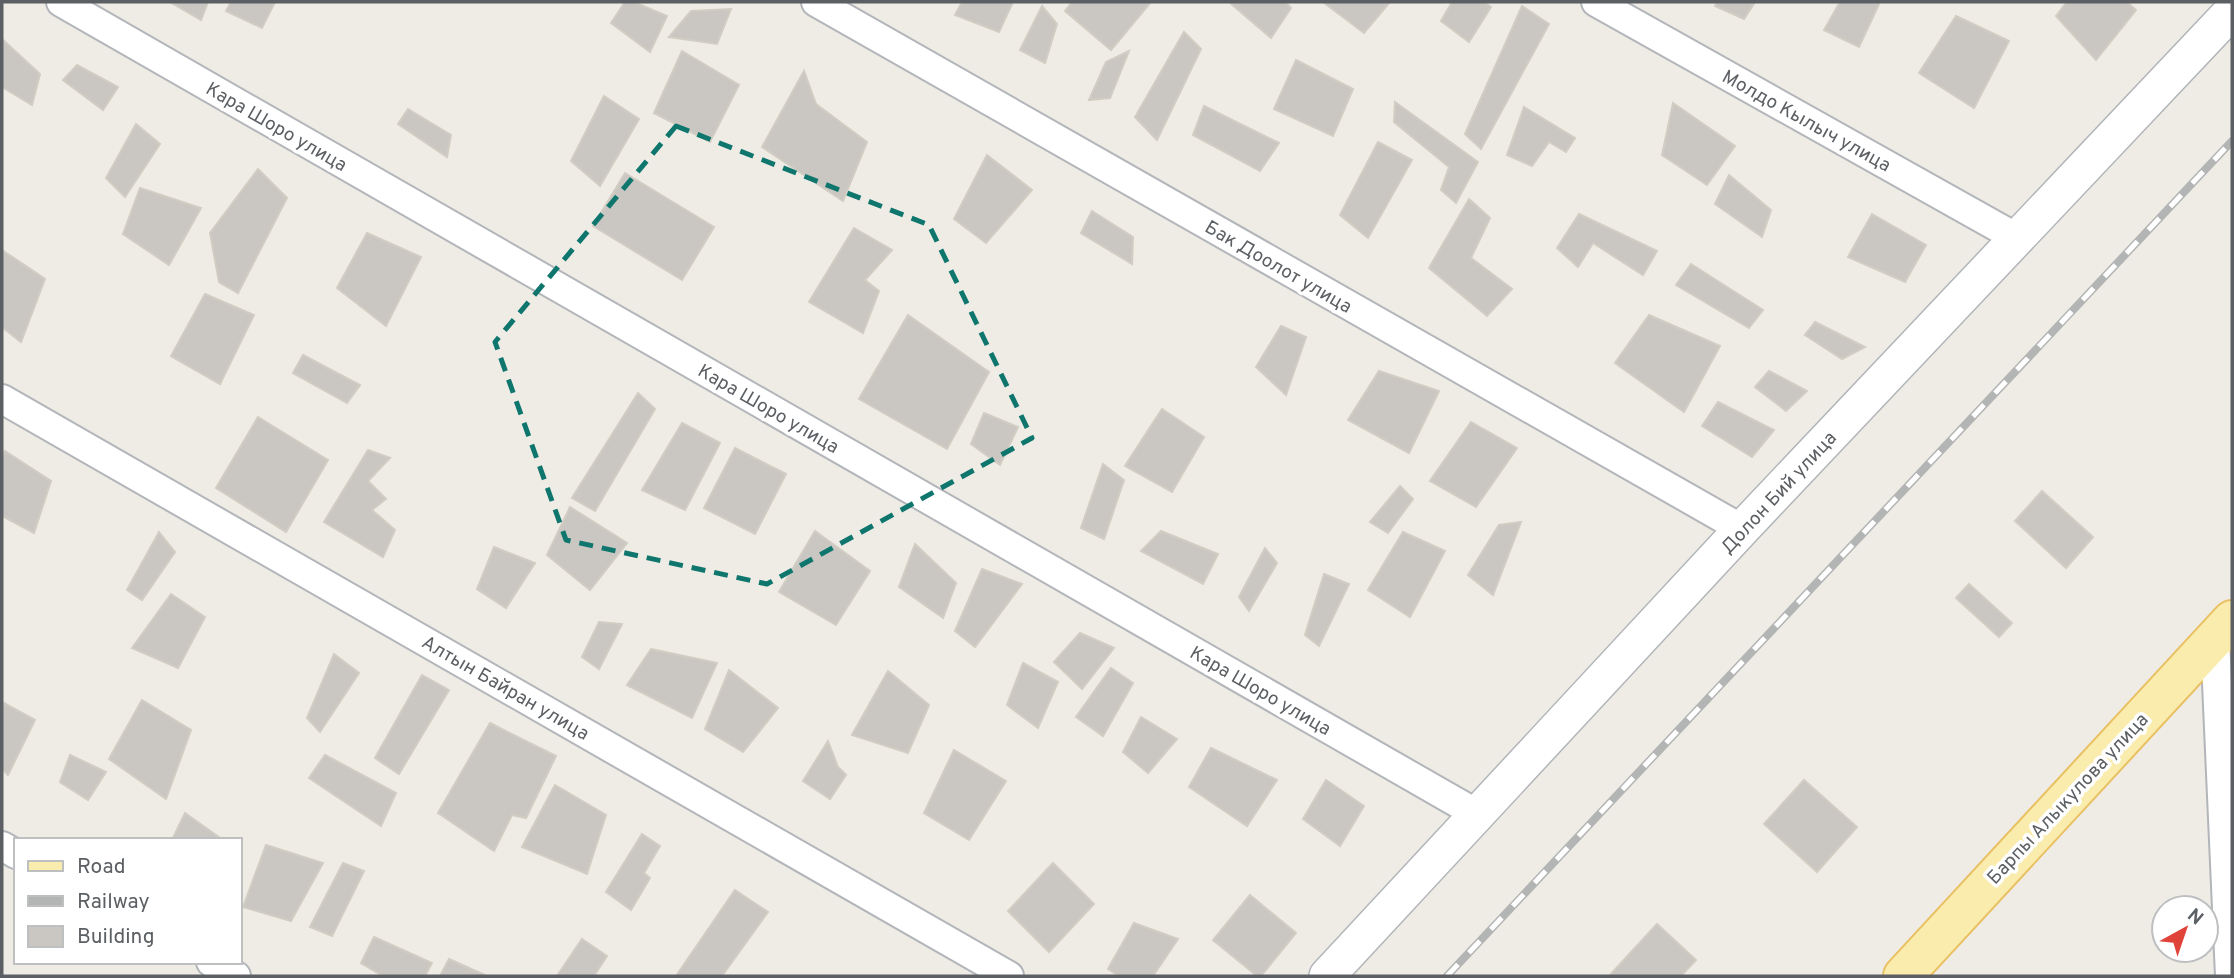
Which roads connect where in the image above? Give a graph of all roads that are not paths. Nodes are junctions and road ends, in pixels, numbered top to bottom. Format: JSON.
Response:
{"nodes":[{"id":1,"x":61,"y":2,"type":"edge"},
{"id":2,"x":816,"y":2,"type":"edge"},
{"id":3,"x":1596,"y":2,"type":"edge"},
{"id":4,"x":2232,"y":11,"type":"edge"},
{"id":5,"x":2017,"y":238,"type":"junction"},
{"id":6,"x":2,"y":399,"type":"edge"},
{"id":7,"x":1742,"y":529,"type":"junction"},
{"id":8,"x":2224,"y":629,"type":"edge"},
{"id":9,"x":1477,"y":814,"type":"junction"},
{"id":10,"x":215,"y":964,"type":"edge"},
{"id":11,"x":236,"y":976,"type":"edge"},
{"id":12,"x":1009,"y":976,"type":"edge"},
{"id":13,"x":1327,"y":976,"type":"edge"},
{"id":14,"x":1903,"y":976,"type":"edge"},
{"id":15,"x":2230,"y":976,"type":"edge"}],
"edges":[{"from":1,"to":9,"type":"street","name":"Кара Шоро улица"},
{"from":2,"to":7,"type":"street","name":"Бак Доолот улица"},
{"from":3,"to":5,"type":"street","name":"Молдо Кылыч улица"},
{"from":4,"to":5,"type":"street","name":"Долон Бий улица"},
{"from":5,"to":7,"type":"street","name":"Долон Бий улица"},
{"from":6,"to":12,"type":"street","name":"Алтын Байран улица"},
{"from":7,"to":9,"type":"street","name":"Долон Бий улица"},
{"from":8,"to":14,"type":"main road","name":"Барпы Алыкулова улица"},
{"from":8,"to":15,"type":"street"},
{"from":9,"to":13,"type":"street","name":"Долон Бий улица"},
{"from":10,"to":11,"type":"street"}]}
